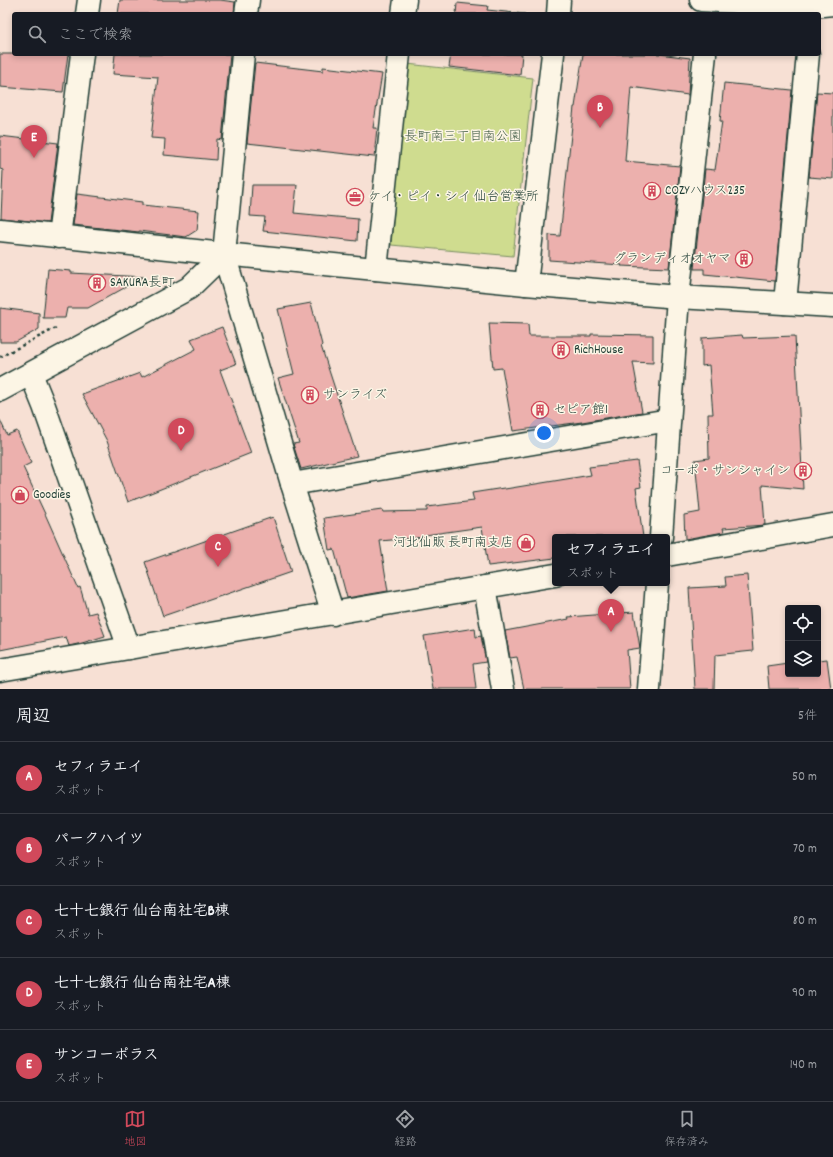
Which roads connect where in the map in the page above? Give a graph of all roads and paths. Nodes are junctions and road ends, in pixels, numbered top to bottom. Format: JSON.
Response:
{"nodes":[{"id":1,"x":89,"y":0,"type":"edge"},
{"id":2,"x":248,"y":0,"type":"edge"},
{"id":3,"x":405,"y":0,"type":"edge"},
{"id":4,"x":559,"y":0,"type":"edge"},
{"id":5,"x":708,"y":4,"type":"edge"},
{"id":6,"x":817,"y":6,"type":"edge"},
{"id":7,"x":87,"y":12,"type":"edge"},
{"id":8,"x":246,"y":12,"type":"edge"},
{"id":9,"x":403,"y":12,"type":"edge"},
{"id":10,"x":558,"y":12,"type":"edge"},
{"id":11,"x":82,"y":56,"type":"edge"},
{"id":12,"x":243,"y":56,"type":"edge"},
{"id":13,"x":399,"y":56,"type":"edge"},
{"id":14,"x":553,"y":56,"type":"edge"},
{"id":15,"x":705,"y":56,"type":"edge"},
{"id":16,"x":808,"y":56,"type":"edge"},
{"id":17,"x":0,"y":230,"type":"edge"},
{"id":18,"x":59,"y":237,"type":"junction"},
{"id":19,"x":224,"y":254,"type":"junction"},
{"id":20,"x":376,"y":269,"type":"junction"},
{"id":21,"x":526,"y":284,"type":"junction"},
{"id":22,"x":678,"y":297,"type":"junction"},
{"id":23,"x":785,"y":303,"type":"junction"},
{"id":24,"x":833,"y":306,"type":"edge"},
{"id":25,"x":31,"y":374,"type":"junction"},
{"id":26,"x":0,"y":390,"type":"edge"},
{"id":27,"x":670,"y":420,"type":"junction"},
{"id":28,"x":292,"y":484,"type":"junction"},
{"id":29,"x":833,"y":525,"type":"edge"},
{"id":30,"x":661,"y":534,"type":"edge"},
{"id":31,"x":670,"y":554,"type":"edge"},
{"id":32,"x":552,"y":576,"type":"edge"},
{"id":33,"x":657,"y":586,"type":"edge"},
{"id":34,"x":485,"y":587,"type":"junction"},
{"id":35,"x":333,"y":614,"type":"junction"},
{"id":36,"x":129,"y":648,"type":"junction"},
{"id":37,"x":0,"y":670,"type":"edge"},
{"id":38,"x":503,"y":689,"type":"edge"},
{"id":39,"x":649,"y":689,"type":"edge"}],
"edges":[{"from":1,"to":7,"type":"street"},
{"from":2,"to":8,"type":"street"},
{"from":3,"to":9,"type":"street"},
{"from":4,"to":10,"type":"street"},
{"from":5,"to":6,"type":"street"},
{"from":11,"to":18,"type":"street"},
{"from":12,"to":19,"type":"street"},
{"from":13,"to":20,"type":"street"},
{"from":14,"to":21,"type":"street"},
{"from":15,"to":22,"type":"street"},
{"from":16,"to":23,"type":"street"},
{"from":17,"to":18,"type":"street"},
{"from":18,"to":19,"type":"street"},
{"from":19,"to":20,"type":"street"},
{"from":19,"to":25,"type":"street"},
{"from":19,"to":28,"type":"street"},
{"from":20,"to":21,"type":"street"},
{"from":21,"to":22,"type":"street"},
{"from":22,"to":23,"type":"street"},
{"from":22,"to":27,"type":"street"},
{"from":23,"to":24,"type":"street"},
{"from":25,"to":26,"type":"street"},
{"from":25,"to":36,"type":"street"},
{"from":27,"to":28,"type":"street"},
{"from":27,"to":30,"type":"street"},
{"from":28,"to":35,"type":"street"},
{"from":29,"to":31,"type":"street"},
{"from":32,"to":34,"type":"street"},
{"from":33,"to":39,"type":"street"},
{"from":34,"to":35,"type":"street"},
{"from":34,"to":38,"type":"street"},
{"from":35,"to":36,"type":"street"},
{"from":36,"to":37,"type":"street"}]}
